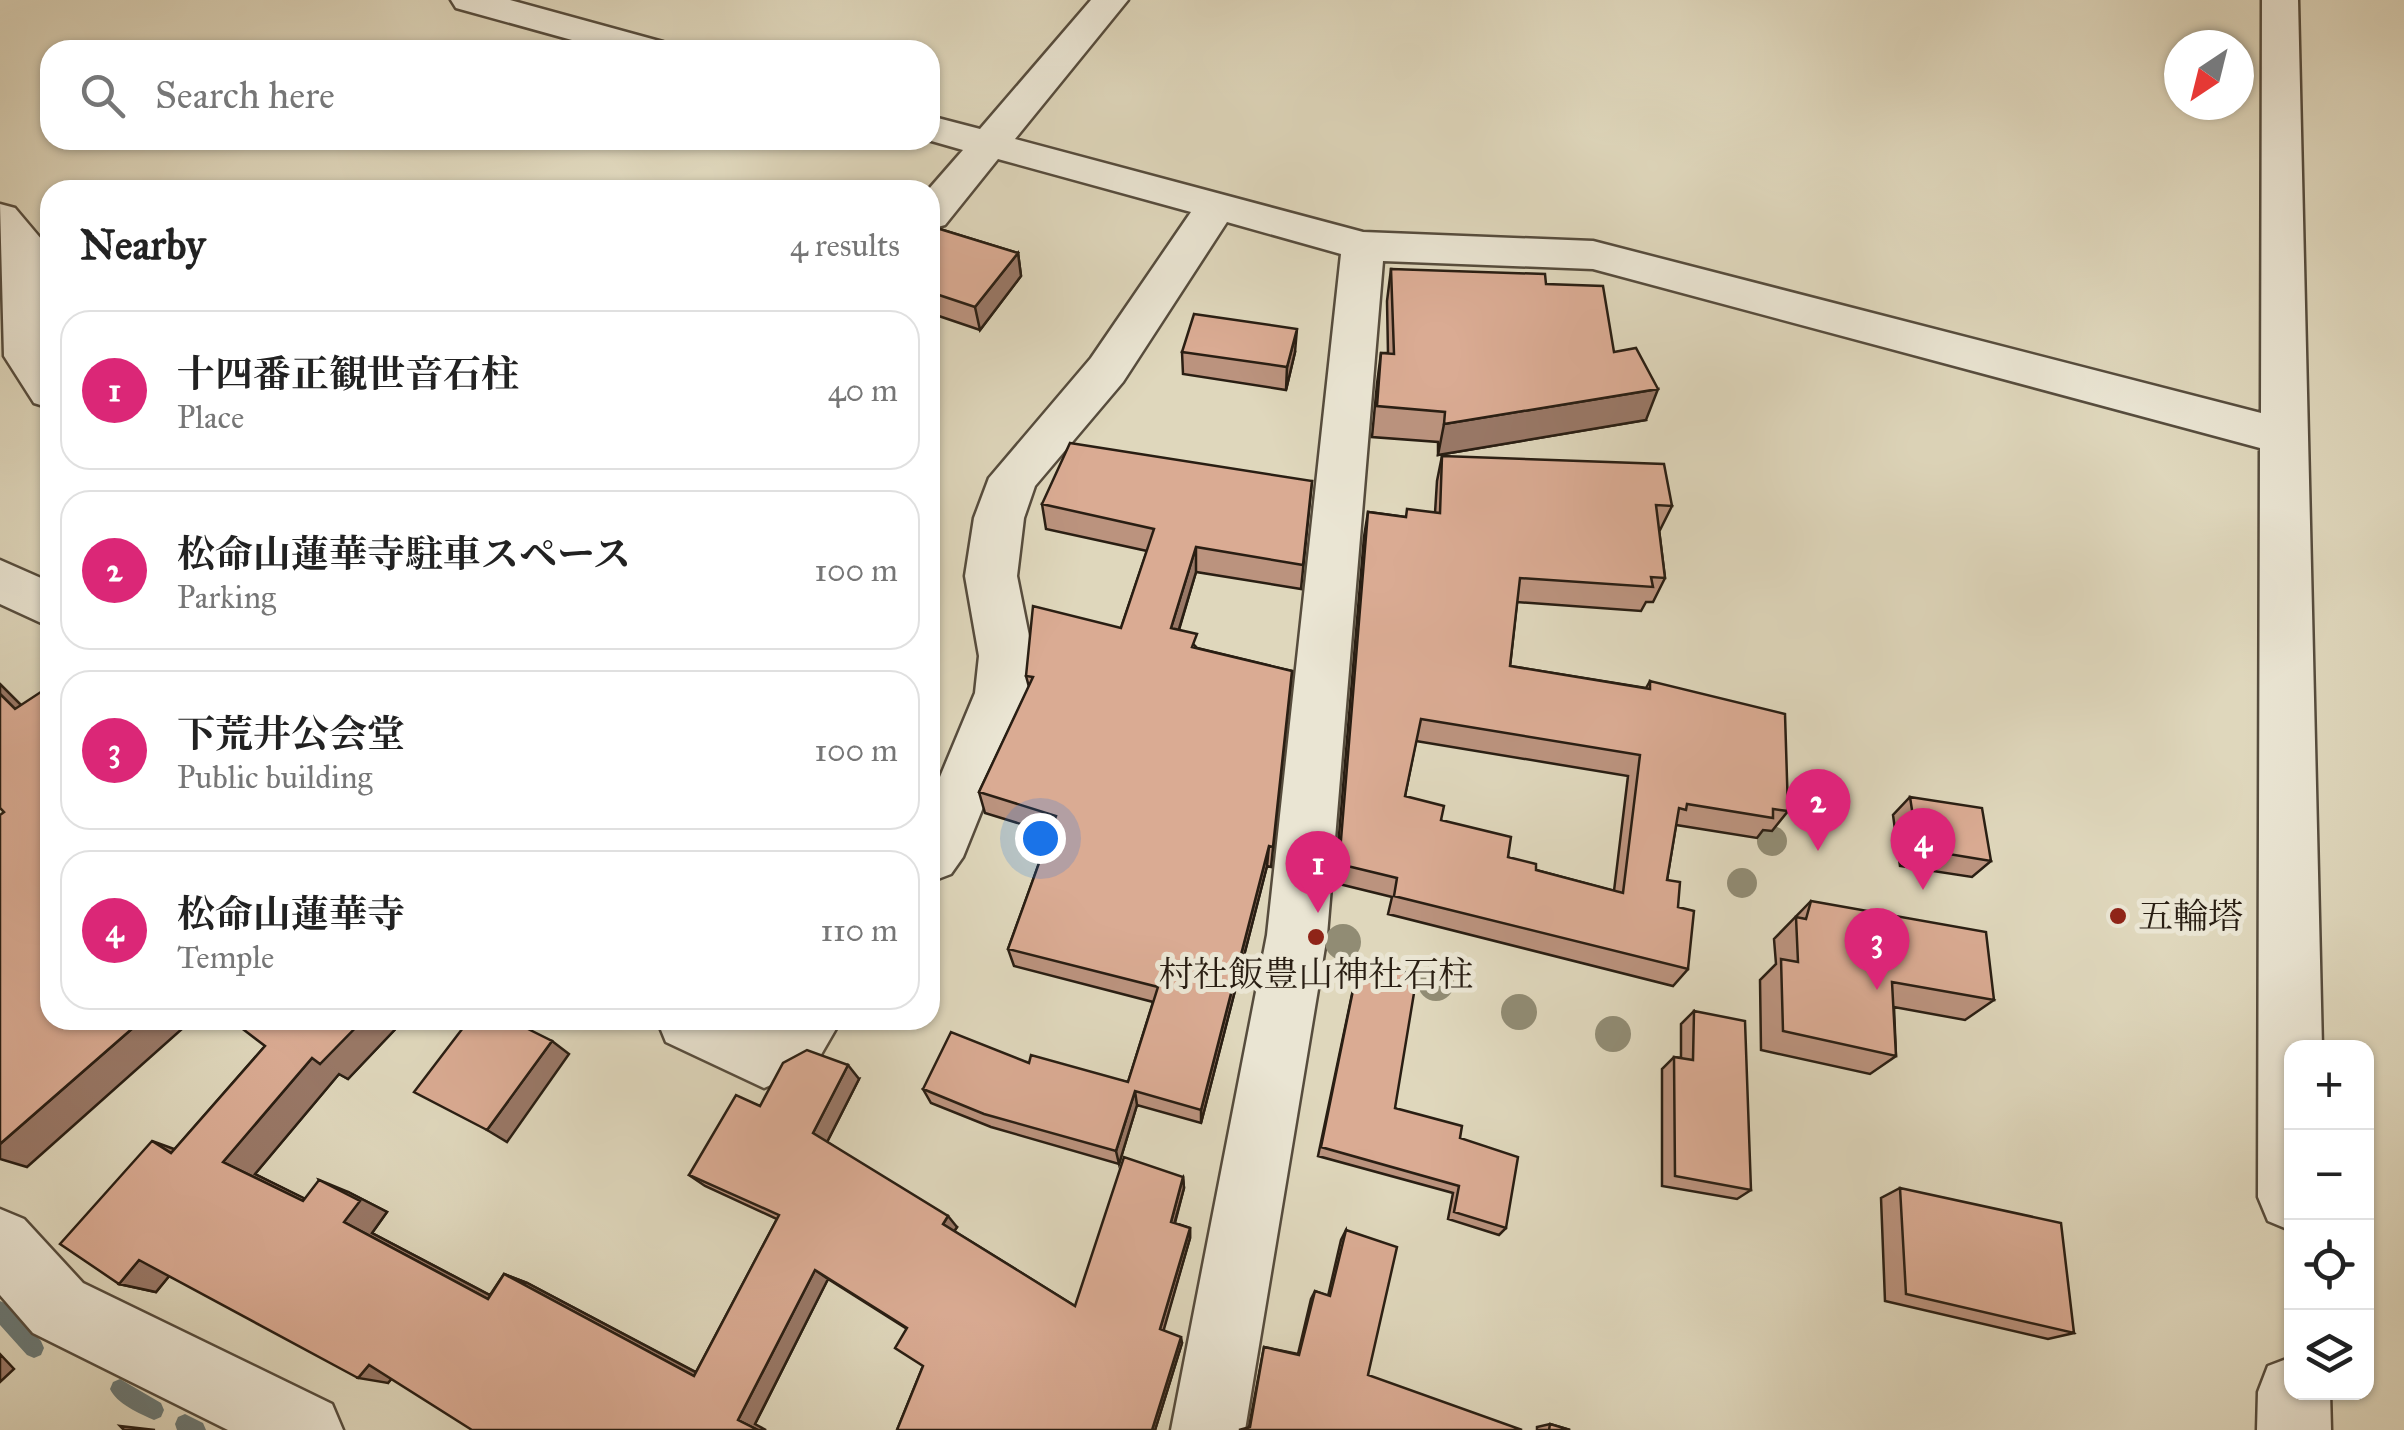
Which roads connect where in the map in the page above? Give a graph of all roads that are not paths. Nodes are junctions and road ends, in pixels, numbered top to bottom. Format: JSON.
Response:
{"nodes":[{"id":1,"x":469,"y":0,"type":"edge"},
{"id":2,"x":1110,"y":0,"type":"edge"},
{"id":3,"x":2280,"y":0,"type":"edge"},
{"id":4,"x":614,"y":40,"type":"edge"},
{"id":5,"x":940,"y":131,"type":"edge"},
{"id":6,"x":990,"y":145,"type":"junction"},
{"id":7,"x":940,"y":204,"type":"edge"},
{"id":8,"x":1216,"y":205,"type":"junction"},
{"id":9,"x":0,"y":218,"type":"edge"},
{"id":10,"x":1363,"y":246,"type":"junction"},
{"id":11,"x":40,"y":376,"type":"edge"},
{"id":12,"x":2284,"y":437,"type":"junction"},
{"id":13,"x":0,"y":580,"type":"edge"},
{"id":14,"x":40,"y":601,"type":"edge"},
{"id":15,"x":940,"y":842,"type":"edge"},
{"id":16,"x":709,"y":1030,"type":"edge"},
{"id":17,"x":803,"y":1030,"type":"edge"},
{"id":18,"x":2291,"y":1130,"type":"edge"},
{"id":19,"x":0,"y":1243,"type":"edge"},
{"id":20,"x":2294,"y":1400,"type":"edge"},
{"id":21,"x":306,"y":1430,"type":"edge"},
{"id":22,"x":1208,"y":1430,"type":"edge"},
{"id":23,"x":2294,"y":1430,"type":"edge"}],
"edges":[{"from":1,"to":4,"type":"street"},
{"from":2,"to":6,"type":"street"},
{"from":3,"to":12,"type":"street"},
{"from":5,"to":6,"type":"street"},
{"from":6,"to":7,"type":"street"},
{"from":6,"to":8,"type":"street"},
{"from":8,"to":10,"type":"street"},
{"from":8,"to":15,"type":"street"},
{"from":9,"to":11,"type":"street"},
{"from":10,"to":12,"type":"street"},
{"from":10,"to":22,"type":"street"},
{"from":12,"to":18,"type":"street"},
{"from":13,"to":14,"type":"street"},
{"from":16,"to":17,"type":"street"},
{"from":19,"to":21,"type":"street"},
{"from":20,"to":23,"type":"street"}]}
